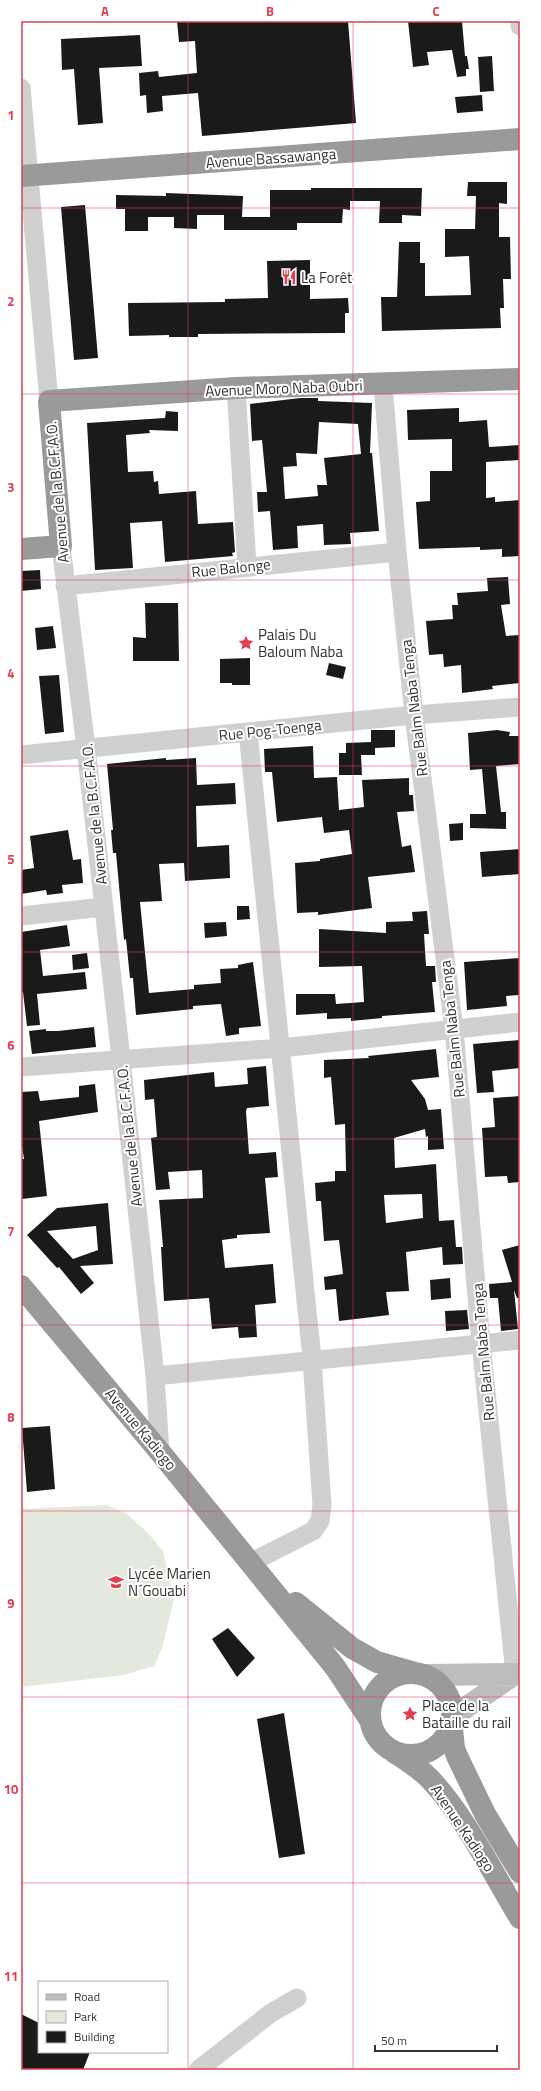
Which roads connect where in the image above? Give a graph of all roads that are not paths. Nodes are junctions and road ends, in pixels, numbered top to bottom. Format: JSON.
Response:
{"nodes":[{"id":1,"x":520,"y":21,"type":"edge"},
{"id":2,"x":520,"y":26,"type":"edge"},
{"id":3,"x":21,"y":88,"type":"edge"},
{"id":4,"x":520,"y":139,"type":"edge"},
{"id":5,"x":25,"y":176,"type":"edge"},
{"id":6,"x":520,"y":380,"type":"edge"},
{"id":7,"x":383,"y":385,"type":"junction"},
{"id":8,"x":236,"y":388,"type":"junction"},
{"id":9,"x":49,"y":401,"type":"junction"},
{"id":10,"x":61,"y":546,"type":"junction"},
{"id":11,"x":21,"y":549,"type":"edge"},
{"id":12,"x":397,"y":552,"type":"junction"},
{"id":13,"x":247,"y":566,"type":"junction"},
{"id":14,"x":65,"y":586,"type":"junction"},
{"id":15,"x":520,"y":707,"type":"edge"},
{"id":16,"x":414,"y":715,"type":"junction"},
{"id":17,"x":248,"y":732,"type":"junction"},
{"id":18,"x":86,"y":748,"type":"junction"},
{"id":19,"x":21,"y":755,"type":"edge"},
{"id":20,"x":104,"y":907,"type":"junction"},
{"id":21,"x":21,"y":916,"type":"edge"},
{"id":22,"x":520,"y":1022,"type":"edge"},
{"id":23,"x":454,"y":1029,"type":"junction"},
{"id":24,"x":281,"y":1048,"type":"junction"},
{"id":25,"x":121,"y":1059,"type":"junction"},
{"id":26,"x":21,"y":1067,"type":"edge"},
{"id":27,"x":21,"y":1286,"type":"edge"},
{"id":28,"x":520,"y":1340,"type":"edge"},
{"id":29,"x":481,"y":1343,"type":"junction"},
{"id":30,"x":312,"y":1359,"type":"junction"},
{"id":31,"x":155,"y":1376,"type":"junction"},
{"id":32,"x":160,"y":1452,"type":"junction"},
{"id":33,"x":255,"y":1568,"type":"junction"},
{"id":34,"x":419,"y":1674,"type":"junction"},
{"id":35,"x":517,"y":1674,"type":"edge"},
{"id":36,"x":452,"y":1718,"type":"junction"},
{"id":37,"x":370,"y":1720,"type":"junction"},
{"id":38,"x":392,"y":1750,"type":"junction"},
{"id":39,"x":520,"y":1872,"type":"edge"},
{"id":40,"x":520,"y":1918,"type":"edge"},
{"id":41,"x":297,"y":1998,"type":"dead end"},
{"id":42,"x":198,"y":2070,"type":"edge"}],
"edges":[{"from":1,"to":2,"type":"street"},
{"from":3,"to":5,"type":"street","name":"Avenue de la B.C.F.A.O."},
{"from":4,"to":5,"type":"highway","name":"Avenue Bassawanga"},
{"from":5,"to":9,"type":"street","name":"Avenue de la B.C.F.A.O."},
{"from":6,"to":7,"type":"highway","name":"Avenue Moro Naba Oubri"},
{"from":7,"to":8,"type":"highway","name":"Avenue Moro Naba Oubri"},
{"from":7,"to":12,"type":"street","name":"Rue Balm Naba Tenga"},
{"from":8,"to":9,"type":"highway","name":"Avenue Moro Naba Oubri"},
{"from":8,"to":13,"type":"street"},
{"from":9,"to":10,"type":"highway","name":"Avenue de la B.C.F.A.O."},
{"from":10,"to":11,"type":"highway"},
{"from":10,"to":14,"type":"street","name":"Avenue de la B.C.F.A.O."},
{"from":12,"to":13,"type":"street","name":"Rue Balonge"},
{"from":12,"to":16,"type":"street","name":"Rue Balm Naba Tenga"},
{"from":13,"to":14,"type":"street","name":"Rue Balonge"},
{"from":14,"to":18,"type":"street","name":"Avenue de la B.C.F.A.O."},
{"from":15,"to":16,"type":"street","name":"Rue Pog-Toenga"},
{"from":16,"to":17,"type":"street","name":"Rue Pog-Toenga"},
{"from":16,"to":23,"type":"street","name":"Rue Balm Naba Tenga"},
{"from":17,"to":18,"type":"street","name":"Rue Pog-Toenga"},
{"from":17,"to":24,"type":"street"},
{"from":18,"to":19,"type":"street","name":"Rue Pog-Toenga"},
{"from":18,"to":20,"type":"street","name":"Avenue de la B.C.F.A.O."},
{"from":20,"to":21,"type":"street"},
{"from":20,"to":25,"type":"street","name":"Avenue de la B.C.F.A.O."},
{"from":22,"to":23,"type":"street"},
{"from":23,"to":24,"type":"street"},
{"from":23,"to":29,"type":"street","name":"Rue Balm Naba Tenga"},
{"from":24,"to":25,"type":"street"},
{"from":24,"to":30,"type":"street"},
{"from":25,"to":26,"type":"street"},
{"from":25,"to":31,"type":"street","name":"Avenue de la B.C.F.A.O."},
{"from":27,"to":32,"type":"highway","name":"Avenue Kadiogo"},
{"from":28,"to":29,"type":"street"},
{"from":29,"to":30,"type":"street"},
{"from":29,"to":35,"type":"street","name":"Rue Balm Naba Tenga"},
{"from":30,"to":31,"type":"street"},
{"from":30,"to":33,"type":"street"},
{"from":31,"to":32,"type":"street","name":"Avenue de la B.C.F.A.O."},
{"from":32,"to":33,"type":"highway","name":"Avenue Kadiogo"},
{"from":33,"to":34,"type":"highway","name":"Avenue Kadiogo"},
{"from":33,"to":37,"type":"highway","name":"Avenue Kadiogo"},
{"from":34,"to":35,"type":"street"},
{"from":34,"to":36,"type":"highway"},
{"from":34,"to":37,"type":"highway"},
{"from":35,"to":36,"type":"street"},
{"from":36,"to":38,"type":"highway"},
{"from":36,"to":39,"type":"highway","name":"Avenue Kadiogo"},
{"from":37,"to":38,"type":"highway"},
{"from":38,"to":40,"type":"highway","name":"Avenue Kadiogo"},
{"from":41,"to":42,"type":"street"}]}
